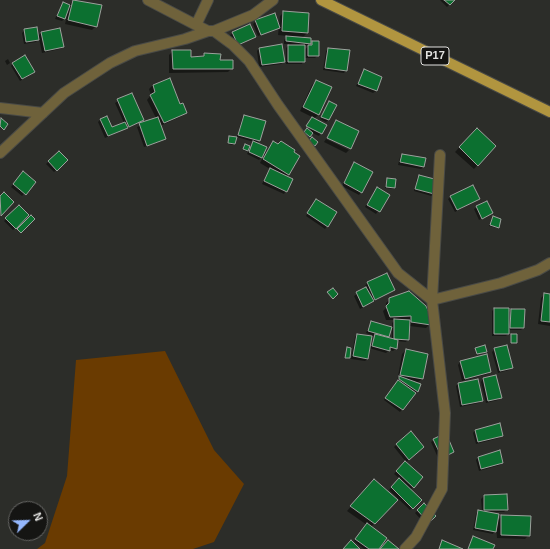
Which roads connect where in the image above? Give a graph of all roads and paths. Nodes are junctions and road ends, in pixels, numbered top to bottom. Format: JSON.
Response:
{"nodes":[{"id":1,"x":148,"y":0,"type":"edge"},
{"id":2,"x":208,"y":0,"type":"edge"},
{"id":3,"x":273,"y":0,"type":"edge"},
{"id":4,"x":321,"y":0,"type":"edge"},
{"id":5,"x":196,"y":25,"type":"junction"},
{"id":6,"x":211,"y":31,"type":"junction"},
{"id":7,"x":0,"y":108,"type":"edge"},
{"id":8,"x":42,"y":112,"type":"junction"},
{"id":9,"x":550,"y":112,"type":"edge"},
{"id":10,"x":0,"y":153,"type":"edge"},
{"id":11,"x":440,"y":155,"type":"dead end"},
{"id":12,"x":550,"y":264,"type":"edge"},
{"id":13,"x":432,"y":300,"type":"junction"},
{"id":14,"x":405,"y":549,"type":"edge"}],
"edges":[{"from":1,"to":5,"type":"street"},
{"from":2,"to":5,"type":"street"},
{"from":3,"to":6,"type":"street"},
{"from":4,"to":9,"type":"main road","number":"P17"},
{"from":5,"to":6,"type":"street"},
{"from":6,"to":8,"type":"street"},
{"from":6,"to":13,"type":"street"},
{"from":7,"to":8,"type":"street"},
{"from":8,"to":10,"type":"street"},
{"from":11,"to":13,"type":"street"},
{"from":12,"to":13,"type":"street"},
{"from":13,"to":14,"type":"street"}]}
